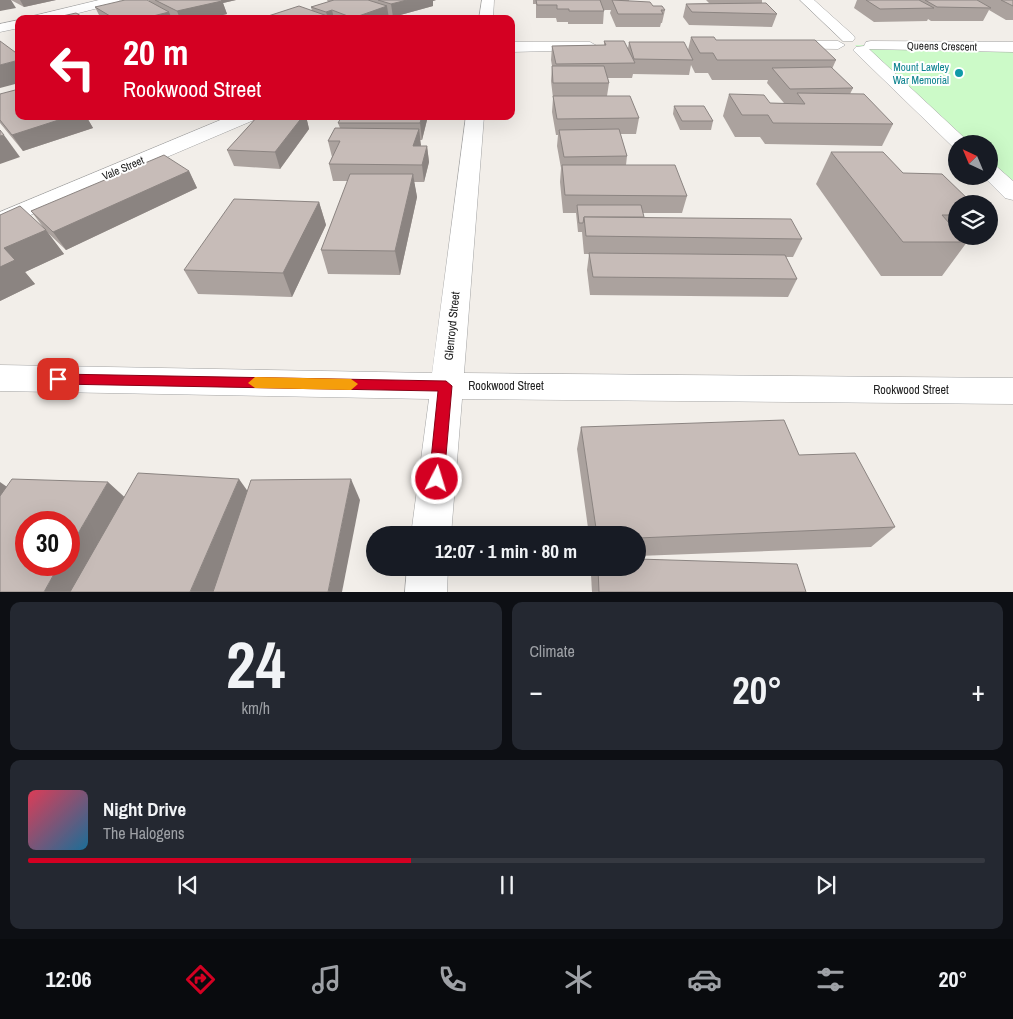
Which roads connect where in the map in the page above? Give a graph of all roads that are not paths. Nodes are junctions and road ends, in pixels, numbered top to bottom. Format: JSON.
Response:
{"nodes":[{"id":1,"x":114,"y":0,"type":"edge"},
{"id":2,"x":488,"y":0,"type":"edge"},
{"id":3,"x":806,"y":0,"type":"edge"},
{"id":4,"x":54,"y":15,"type":"edge"},
{"id":5,"x":486,"y":15,"type":"edge"},
{"id":6,"x":15,"y":25,"type":"edge"},
{"id":7,"x":0,"y":28,"type":"edge"},
{"id":8,"x":843,"y":41,"type":"junction"},
{"id":9,"x":768,"y":45,"type":"edge"},
{"id":10,"x":515,"y":46,"type":"edge"},
{"id":11,"x":600,"y":46,"type":"edge"},
{"id":12,"x":1013,"y":47,"type":"edge"},
{"id":13,"x":866,"y":48,"type":"junction"},
{"id":14,"x":238,"y":120,"type":"edge"},
{"id":15,"x":475,"y":120,"type":"edge"},
{"id":16,"x":952,"y":135,"type":"edge"},
{"id":17,"x":998,"y":179,"type":"edge"},
{"id":18,"x":1013,"y":193,"type":"edge"},
{"id":19,"x":0,"y":221,"type":"edge"},
{"id":20,"x":0,"y":378,"type":"edge"},
{"id":21,"x":446,"y":386,"type":"junction"},
{"id":22,"x":1013,"y":391,"type":"edge"},
{"id":23,"x":433,"y":526,"type":"edge"},
{"id":24,"x":427,"y":576,"type":"edge"},
{"id":25,"x":426,"y":592,"type":"edge"}],
"edges":[{"from":1,"to":4,"type":"street"},
{"from":2,"to":5,"type":"street"},
{"from":3,"to":8,"type":"street"},
{"from":6,"to":7,"type":"street"},
{"from":8,"to":9,"type":"street"},
{"from":8,"to":13,"type":"street"},
{"from":10,"to":11,"type":"street"},
{"from":12,"to":13,"type":"street","name":"Queens Crescent"},
{"from":13,"to":16,"type":"street"},
{"from":14,"to":19,"type":"street","name":"Vale Street"},
{"from":15,"to":21,"type":"street","name":"Glenroyd Street"},
{"from":17,"to":18,"type":"street"},
{"from":20,"to":21,"type":"street","name":"Rookwood Street"},
{"from":21,"to":22,"type":"street","name":"Rookwood Street"},
{"from":21,"to":23,"type":"street","name":"Glenroyd Street"},
{"from":24,"to":25,"type":"street"}]}
